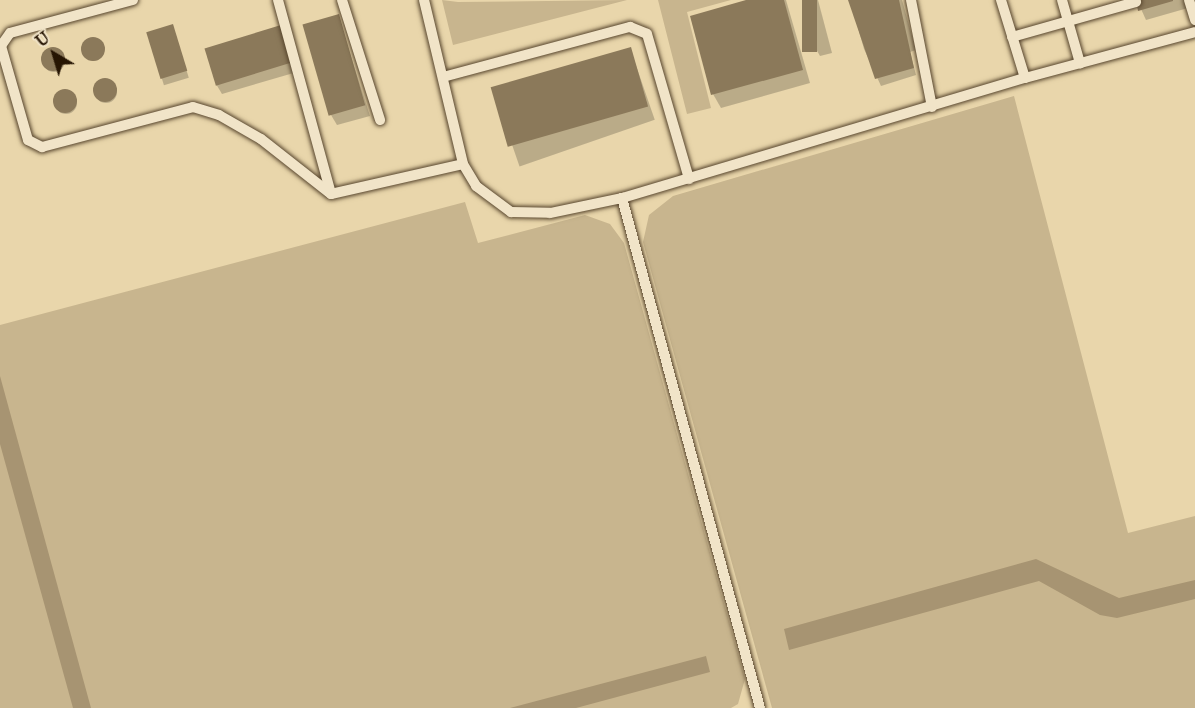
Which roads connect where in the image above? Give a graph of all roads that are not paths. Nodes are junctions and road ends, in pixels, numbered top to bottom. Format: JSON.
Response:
{"nodes":[{"id":1,"x":133,"y":0,"type":"edge"},
{"id":2,"x":278,"y":0,"type":"edge"},
{"id":3,"x":342,"y":0,"type":"edge"},
{"id":4,"x":424,"y":0,"type":"edge"},
{"id":5,"x":911,"y":0,"type":"edge"},
{"id":6,"x":1001,"y":0,"type":"edge"},
{"id":7,"x":1062,"y":0,"type":"edge"},
{"id":8,"x":1189,"y":0,"type":"edge"},
{"id":9,"x":1136,"y":2,"type":"dead end"},
{"id":10,"x":1195,"y":20,"type":"edge"},
{"id":11,"x":1068,"y":21,"type":"junction"},
{"id":12,"x":1195,"y":32,"type":"edge"},
{"id":13,"x":1012,"y":37,"type":"junction"},
{"id":14,"x":1080,"y":63,"type":"junction"},
{"id":15,"x":443,"y":77,"type":"junction"},
{"id":16,"x":1024,"y":78,"type":"junction"},
{"id":17,"x":932,"y":107,"type":"junction"},
{"id":18,"x":380,"y":120,"type":"dead end"},
{"id":19,"x":463,"y":164,"type":"junction"},
{"id":20,"x":689,"y":178,"type":"junction"},
{"id":21,"x":331,"y":194,"type":"junction"},
{"id":22,"x":622,"y":198,"type":"junction"},
{"id":23,"x":760,"y":708,"type":"edge"}],
"edges":[{"from":1,"to":21,"type":"lane"},
{"from":2,"to":21,"type":"lane"},
{"from":3,"to":18,"type":"lane"},
{"from":4,"to":15,"type":"lane"},
{"from":5,"to":17,"type":"lane"},
{"from":6,"to":13,"type":"lane"},
{"from":7,"to":11,"type":"lane"},
{"from":8,"to":10,"type":"lane"},
{"from":9,"to":11,"type":"lane"},
{"from":11,"to":13,"type":"lane"},
{"from":11,"to":14,"type":"lane"},
{"from":12,"to":14,"type":"lane"},
{"from":13,"to":16,"type":"lane"},
{"from":14,"to":16,"type":"lane"},
{"from":15,"to":19,"type":"lane"},
{"from":15,"to":20,"type":"lane"},
{"from":16,"to":17,"type":"lane"},
{"from":17,"to":20,"type":"lane"},
{"from":19,"to":21,"type":"lane"},
{"from":19,"to":22,"type":"lane"},
{"from":20,"to":22,"type":"lane"},
{"from":22,"to":23,"type":"lane"}]}
